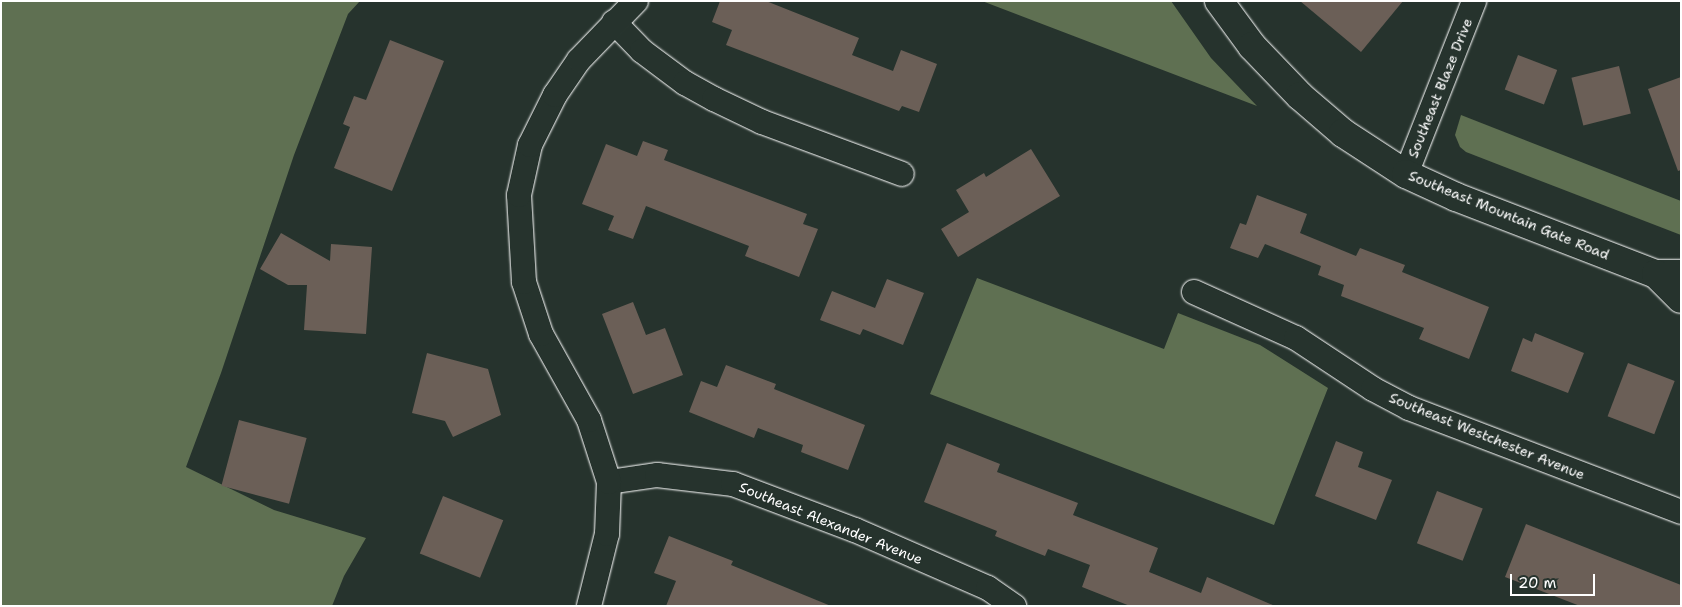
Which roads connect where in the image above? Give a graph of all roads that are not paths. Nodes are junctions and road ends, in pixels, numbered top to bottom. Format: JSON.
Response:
{"nodes":[{"id":1,"x":636,"y":1,"type":"edge"},
{"id":2,"x":1219,"y":1,"type":"edge"},
{"id":3,"x":1474,"y":1,"type":"edge"},
{"id":4,"x":614,"y":22,"type":"junction"},
{"id":5,"x":902,"y":174,"type":"dead end"},
{"id":6,"x":1406,"y":174,"type":"junction"},
{"id":7,"x":1669,"y":274,"type":"edge"},
{"id":8,"x":1194,"y":292,"type":"dead end"},
{"id":9,"x":1681,"y":298,"type":"edge"},
{"id":10,"x":609,"y":482,"type":"junction"},
{"id":11,"x":1681,"y":512,"type":"edge"},
{"id":12,"x":589,"y":606,"type":"edge"},
{"id":13,"x":1014,"y":606,"type":"edge"}],
"edges":[{"from":1,"to":4,"type":"street"},
{"from":2,"to":6,"type":"street","name":"Southeast Mountain Gate Road"},
{"from":3,"to":6,"type":"street","name":"Southeast Blaze Drive"},
{"from":4,"to":5,"type":"street"},
{"from":4,"to":10,"type":"street"},
{"from":6,"to":7,"type":"street","name":"Southeast Mountain Gate Road"},
{"from":7,"to":9,"type":"street","name":"Southeast Mountain Gate Road"},
{"from":8,"to":11,"type":"street","name":"Southeast Westchester Avenue"},
{"from":10,"to":12,"type":"street"},
{"from":10,"to":13,"type":"street","name":"Southeast Alexander Avenue"}]}
